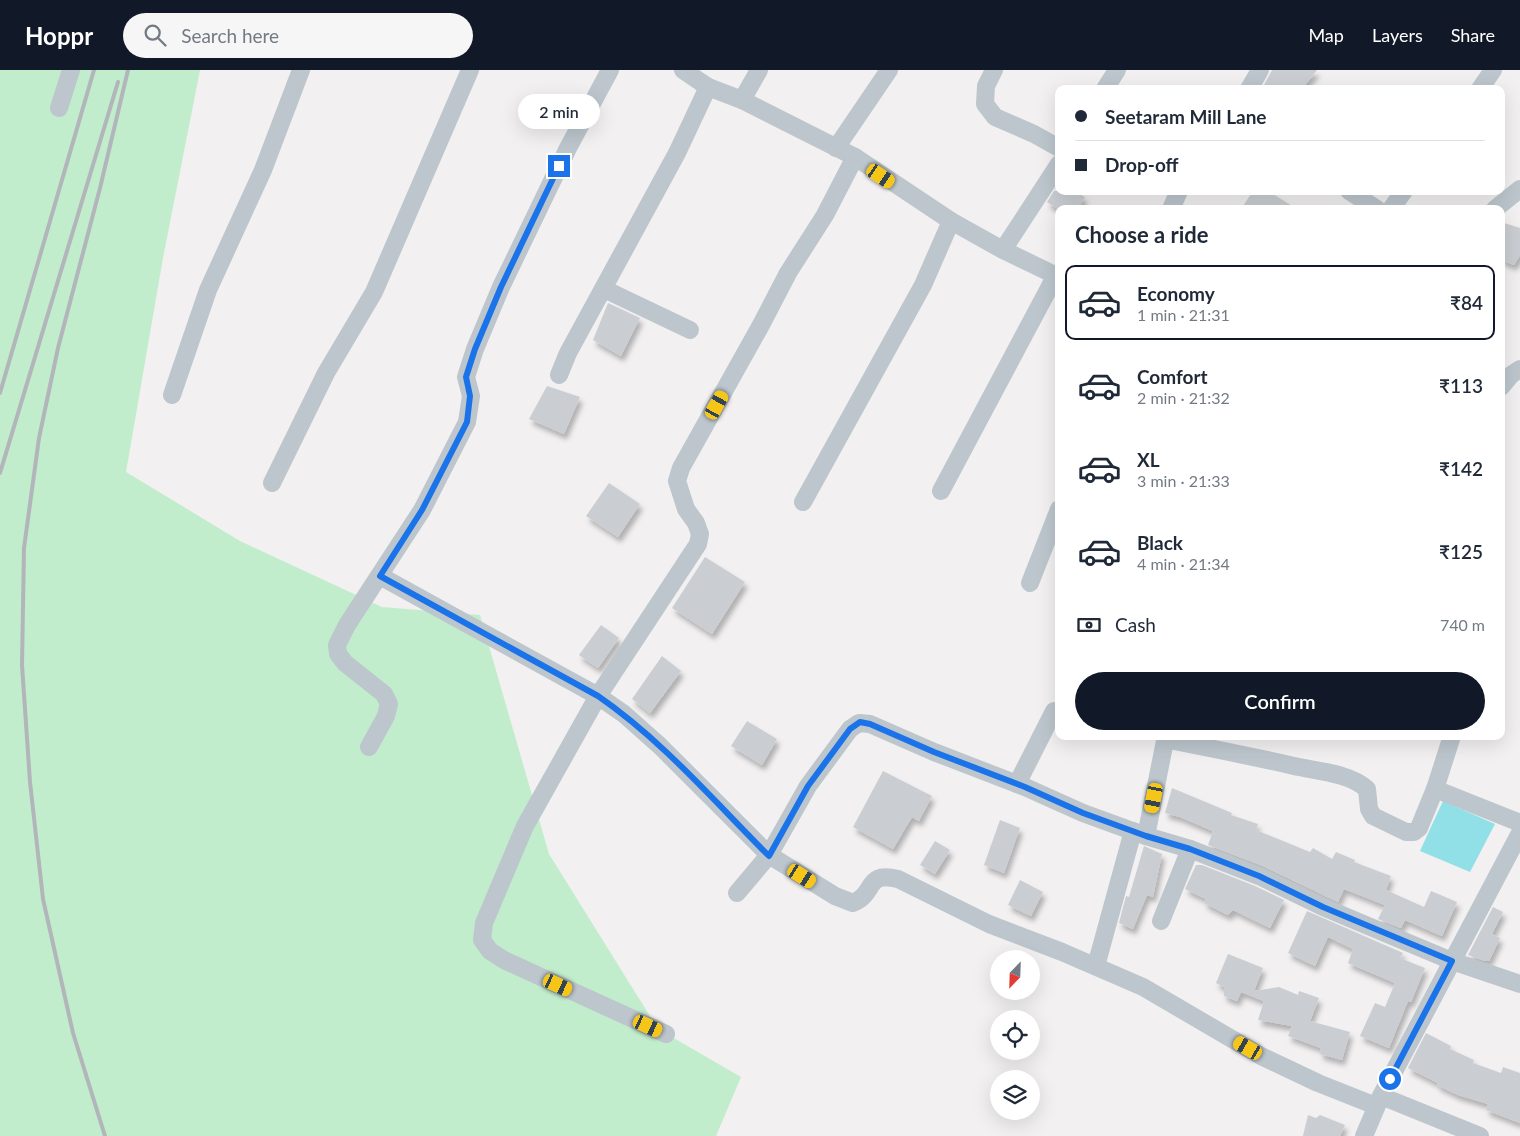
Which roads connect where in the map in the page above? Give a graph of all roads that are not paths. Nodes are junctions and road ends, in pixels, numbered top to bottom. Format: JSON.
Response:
{"nodes":[{"id":1,"x":71,"y":70,"type":"edge"},
{"id":2,"x":301,"y":70,"type":"edge"},
{"id":3,"x":470,"y":70,"type":"edge"},
{"id":4,"x":610,"y":70,"type":"edge"},
{"id":5,"x":683,"y":70,"type":"edge"},
{"id":6,"x":759,"y":70,"type":"edge"},
{"id":7,"x":889,"y":70,"type":"edge"},
{"id":8,"x":994,"y":70,"type":"edge"},
{"id":9,"x":1117,"y":70,"type":"edge"},
{"id":10,"x":1260,"y":70,"type":"edge"},
{"id":11,"x":1493,"y":70,"type":"edge"},
{"id":12,"x":1108,"y":85,"type":"edge"},
{"id":13,"x":1251,"y":85,"type":"edge"},
{"id":14,"x":1483,"y":85,"type":"edge"},
{"id":15,"x":708,"y":87,"type":"junction"},
{"id":16,"x":742,"y":100,"type":"junction"},
{"id":17,"x":59,"y":108,"type":"dead end"},
{"id":18,"x":1055,"y":146,"type":"edge"},
{"id":19,"x":836,"y":148,"type":"junction"},
{"id":20,"x":855,"y":158,"type":"junction"},
{"id":21,"x":1055,"y":170,"type":"edge"},
{"id":22,"x":1520,"y":189,"type":"edge"},
{"id":23,"x":1355,"y":195,"type":"edge"},
{"id":24,"x":1371,"y":205,"type":"edge"},
{"id":25,"x":1500,"y":205,"type":"edge"},
{"id":26,"x":951,"y":221,"type":"junction"},
{"id":27,"x":1003,"y":250,"type":"junction"},
{"id":28,"x":1055,"y":275,"type":"edge"},
{"id":29,"x":1055,"y":280,"type":"edge"},
{"id":30,"x":604,"y":288,"type":"junction"},
{"id":31,"x":690,"y":330,"type":"dead end"},
{"id":32,"x":1520,"y":369,"type":"edge"},
{"id":33,"x":559,"y":375,"type":"dead end"},
{"id":34,"x":1505,"y":382,"type":"edge"},
{"id":35,"x":172,"y":395,"type":"dead end"},
{"id":36,"x":272,"y":483,"type":"dead end"},
{"id":37,"x":941,"y":490,"type":"dead end"},
{"id":38,"x":803,"y":502,"type":"dead end"},
{"id":39,"x":1055,"y":518,"type":"edge"},
{"id":40,"x":380,"y":576,"type":"junction"},
{"id":41,"x":1030,"y":583,"type":"dead end"},
{"id":42,"x":598,"y":696,"type":"junction"},
{"id":43,"x":1054,"y":711,"type":"dead end"},
{"id":44,"x":1164,"y":740,"type":"edge"},
{"id":45,"x":1174,"y":740,"type":"edge"},
{"id":46,"x":1451,"y":740,"type":"edge"},
{"id":47,"x":369,"y":747,"type":"dead end"},
{"id":48,"x":1017,"y":784,"type":"junction"},
{"id":49,"x":1435,"y":789,"type":"junction"},
{"id":50,"x":1520,"y":823,"type":"edge"},
{"id":51,"x":1520,"y":833,"type":"edge"},
{"id":52,"x":1139,"y":834,"type":"junction"},
{"id":53,"x":1190,"y":849,"type":"junction"},
{"id":54,"x":769,"y":856,"type":"junction"},
{"id":55,"x":737,"y":893,"type":"dead end"},
{"id":56,"x":1162,"y":921,"type":"dead end"},
{"id":57,"x":1452,"y":961,"type":"junction"},
{"id":58,"x":1096,"y":966,"type":"junction"},
{"id":59,"x":1520,"y":984,"type":"edge"},
{"id":60,"x":666,"y":1034,"type":"dead end"},
{"id":61,"x":1379,"y":1101,"type":"junction"},
{"id":62,"x":1364,"y":1136,"type":"edge"},
{"id":63,"x":1480,"y":1136,"type":"edge"}],
"edges":[{"from":1,"to":17,"type":"street"},
{"from":2,"to":35,"type":"street"},
{"from":3,"to":36,"type":"street"},
{"from":4,"to":40,"type":"street"},
{"from":5,"to":15,"type":"street"},
{"from":6,"to":16,"type":"street"},
{"from":7,"to":19,"type":"street"},
{"from":8,"to":18,"type":"street"},
{"from":9,"to":12,"type":"street"},
{"from":10,"to":13,"type":"street"},
{"from":11,"to":14,"type":"street"},
{"from":15,"to":16,"type":"street"},
{"from":15,"to":30,"type":"street"},
{"from":16,"to":19,"type":"street"},
{"from":19,"to":20,"type":"street"},
{"from":20,"to":26,"type":"street"},
{"from":20,"to":42,"type":"street"},
{"from":21,"to":27,"type":"street"},
{"from":22,"to":25,"type":"street"},
{"from":23,"to":24,"type":"street"},
{"from":26,"to":27,"type":"street"},
{"from":26,"to":38,"type":"street"},
{"from":27,"to":28,"type":"street"},
{"from":29,"to":37,"type":"street"},
{"from":30,"to":31,"type":"street"},
{"from":30,"to":33,"type":"street"},
{"from":32,"to":34,"type":"street"},
{"from":39,"to":41,"type":"street"},
{"from":40,"to":42,"type":"street"},
{"from":40,"to":47,"type":"street"},
{"from":42,"to":54,"type":"street"},
{"from":42,"to":60,"type":"street"},
{"from":43,"to":48,"type":"street"},
{"from":44,"to":52,"type":"street"},
{"from":45,"to":49,"type":"street"},
{"from":46,"to":49,"type":"street"},
{"from":48,"to":52,"type":"street"},
{"from":48,"to":54,"type":"street"},
{"from":49,"to":50,"type":"street"},
{"from":51,"to":57,"type":"street"},
{"from":52,"to":53,"type":"street"},
{"from":52,"to":58,"type":"street"},
{"from":53,"to":56,"type":"street"},
{"from":53,"to":57,"type":"street"},
{"from":54,"to":55,"type":"street"},
{"from":54,"to":58,"type":"street"},
{"from":57,"to":59,"type":"street"},
{"from":57,"to":61,"type":"street"},
{"from":58,"to":61,"type":"street"},
{"from":61,"to":62,"type":"street"},
{"from":61,"to":63,"type":"street"}]}
